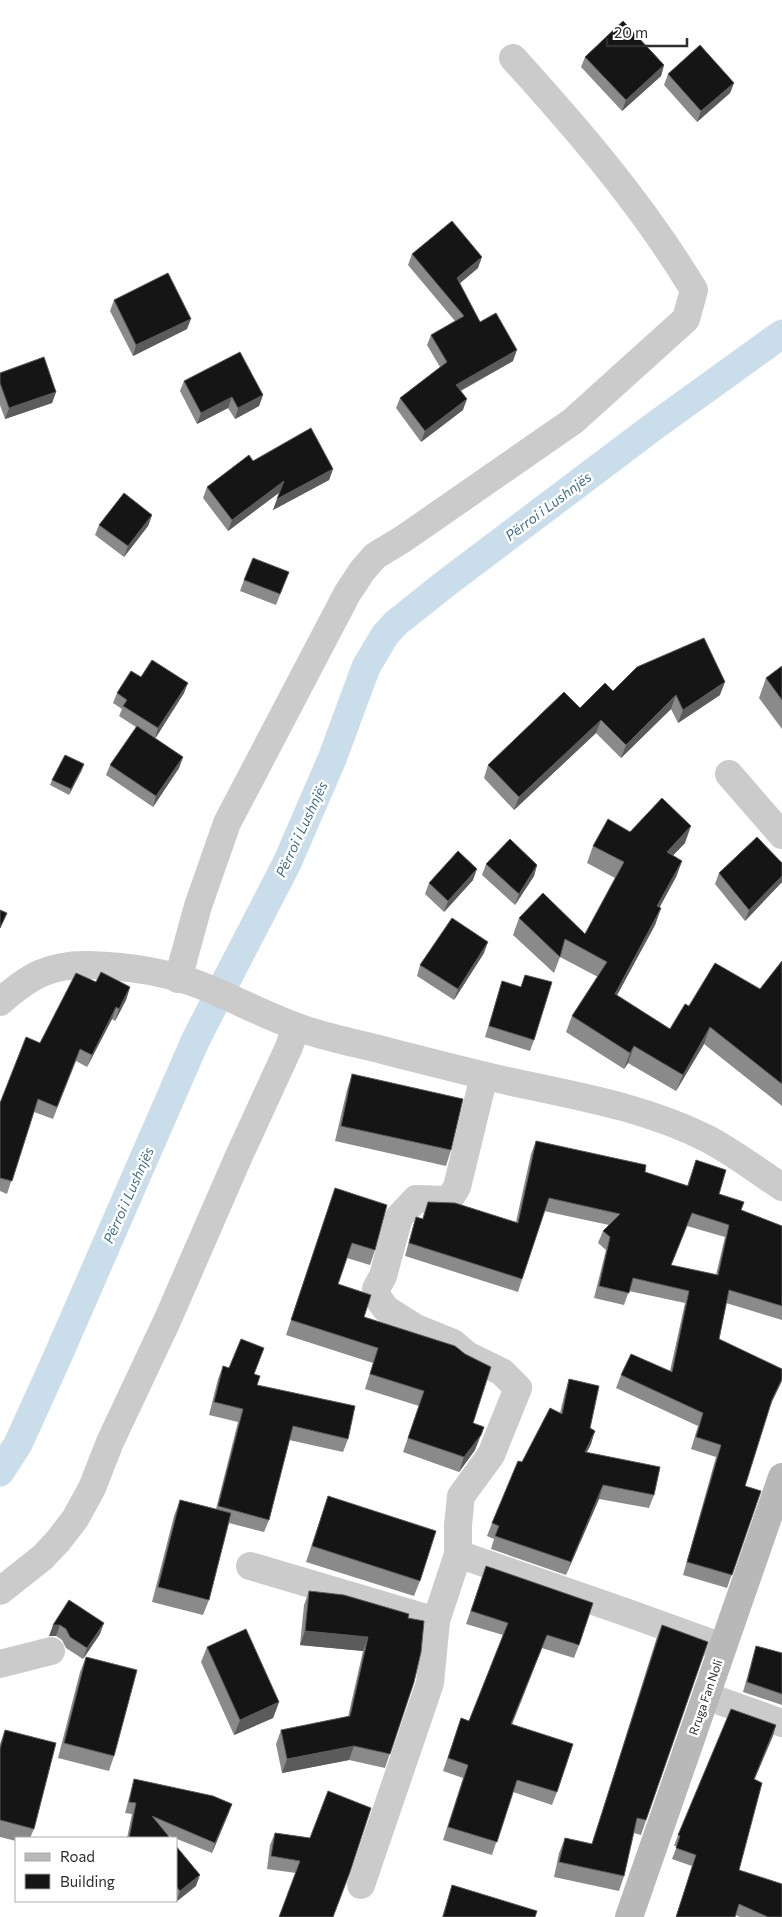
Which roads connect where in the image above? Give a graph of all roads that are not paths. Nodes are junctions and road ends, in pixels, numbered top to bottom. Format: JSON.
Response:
{"nodes":[{"id":1,"x":514,"y":58,"type":"dead end"},
{"id":2,"x":729,"y":774,"type":"dead end"},
{"id":3,"x":782,"y":835,"type":"edge"},
{"id":4,"x":183,"y":980,"type":"junction"},
{"id":5,"x":0,"y":1002,"type":"edge"},
{"id":6,"x":296,"y":1027,"type":"junction"},
{"id":7,"x":484,"y":1076,"type":"junction"},
{"id":8,"x":782,"y":1187,"type":"edge"},
{"id":9,"x":782,"y":1477,"type":"edge"},
{"id":10,"x":458,"y":1554,"type":"junction"},
{"id":11,"x":250,"y":1566,"type":"dead end"},
{"id":12,"x":0,"y":1592,"type":"edge"},
{"id":13,"x":436,"y":1621,"type":"junction"},
{"id":14,"x":722,"y":1647,"type":"junction"},
{"id":15,"x":51,"y":1650,"type":"dead end"},
{"id":16,"x":0,"y":1664,"type":"edge"},
{"id":17,"x":706,"y":1696,"type":"junction"},
{"id":18,"x":782,"y":1723,"type":"edge"},
{"id":19,"x":361,"y":1885,"type":"dead end"},
{"id":20,"x":630,"y":1917,"type":"edge"}],
"edges":[{"from":1,"to":4,"type":"street"},
{"from":2,"to":3,"type":"street"},
{"from":4,"to":5,"type":"street"},
{"from":4,"to":6,"type":"street"},
{"from":6,"to":7,"type":"street"},
{"from":6,"to":12,"type":"street"},
{"from":7,"to":8,"type":"street"},
{"from":7,"to":10,"type":"street"},
{"from":9,"to":14,"type":"main road","name":"Rruga Fan Noli"},
{"from":10,"to":13,"type":"street"},
{"from":10,"to":14,"type":"street"},
{"from":11,"to":13,"type":"street"},
{"from":13,"to":19,"type":"street"},
{"from":14,"to":17,"type":"main road","name":"Rruga Fan Noli"},
{"from":15,"to":16,"type":"street"},
{"from":17,"to":18,"type":"street"},
{"from":17,"to":20,"type":"main road","name":"Rruga Fan Noli"}]}
